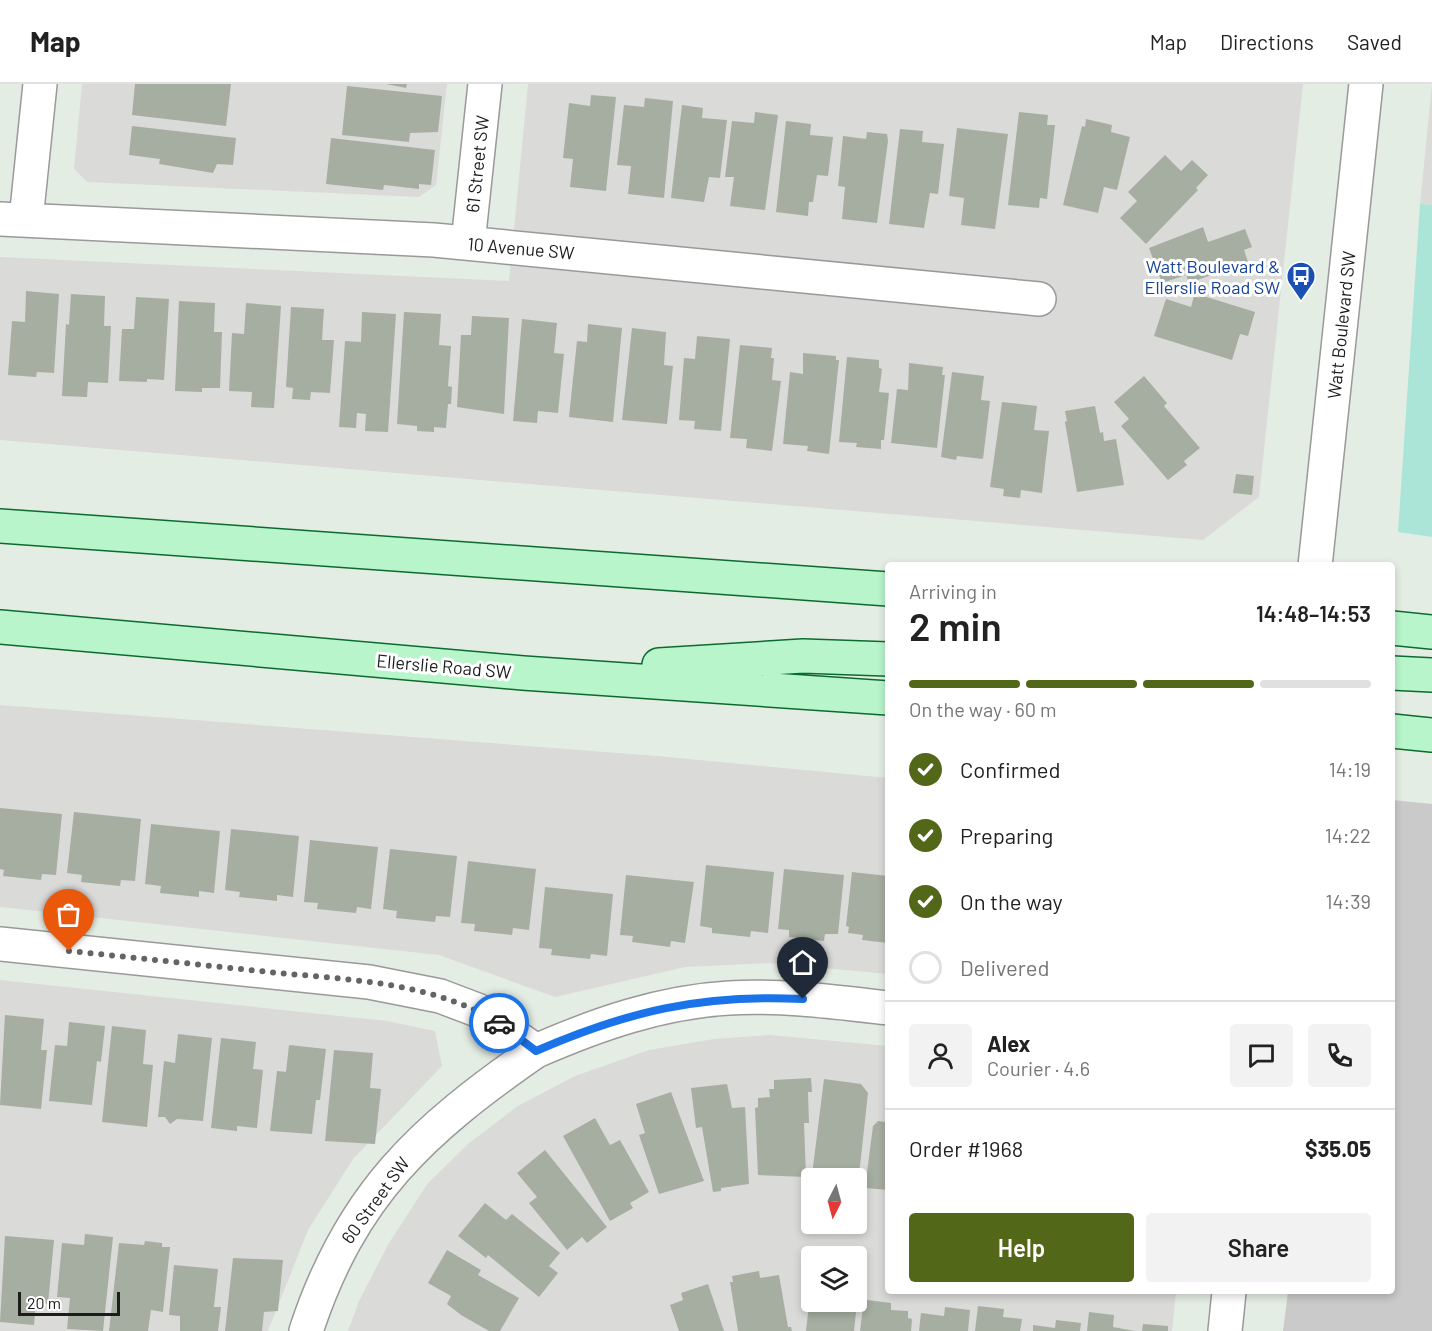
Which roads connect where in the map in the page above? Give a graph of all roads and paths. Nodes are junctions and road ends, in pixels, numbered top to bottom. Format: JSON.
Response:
{"nodes":[{"id":1,"x":40,"y":84,"type":"edge"},
{"id":2,"x":485,"y":84,"type":"edge"},
{"id":3,"x":1366,"y":84,"type":"edge"},
{"id":4,"x":13,"y":220,"type":"edge"},
{"id":5,"x":468,"y":243,"type":"junction"},
{"id":6,"x":1039,"y":299,"type":"dead end"},
{"id":7,"x":0,"y":526,"type":"edge"},
{"id":8,"x":1315,"y":562,"type":"edge"},
{"id":9,"x":885,"y":589,"type":"edge"},
{"id":10,"x":0,"y":627,"type":"edge"},
{"id":11,"x":1395,"y":627,"type":"edge"},
{"id":12,"x":1432,"y":632,"type":"edge"},
{"id":13,"x":885,"y":659,"type":"edge"},
{"id":14,"x":522,"y":673,"type":"junction"},
{"id":15,"x":1395,"y":673,"type":"edge"},
{"id":16,"x":1432,"y":675,"type":"edge"},
{"id":17,"x":885,"y":698,"type":"edge"},
{"id":18,"x":1395,"y":731,"type":"edge"},
{"id":19,"x":1432,"y":735,"type":"edge"},
{"id":20,"x":0,"y":944,"type":"edge"},
{"id":21,"x":885,"y":1008,"type":"edge"},
{"id":22,"x":536,"y":1051,"type":"junction"},
{"id":23,"x":1229,"y":1294,"type":"edge"},
{"id":24,"x":306,"y":1331,"type":"edge"},
{"id":25,"x":1225,"y":1331,"type":"edge"}],
"edges":[{"from":1,"to":4,"type":"street"},
{"from":2,"to":5,"type":"street","name":"61 Street SW"},
{"from":3,"to":8,"type":"street","name":"Watt Boulevard SW"},
{"from":4,"to":5,"type":"street","name":"10 Avenue SW"},
{"from":5,"to":6,"type":"street","name":"10 Avenue SW"},
{"from":7,"to":9,"type":"main road"},
{"from":10,"to":14,"type":"main road","name":"Ellerslie Road SW"},
{"from":11,"to":12,"type":"main road"},
{"from":13,"to":14,"type":"main road"},
{"from":14,"to":17,"type":"main road","name":"Ellerslie Road SW"},
{"from":15,"to":16,"type":"main road"},
{"from":18,"to":19,"type":"main road"},
{"from":20,"to":22,"type":"street"},
{"from":21,"to":22,"type":"street","name":"60 Street SW"},
{"from":22,"to":24,"type":"street","name":"60 Street SW"},
{"from":23,"to":25,"type":"street"}]}
